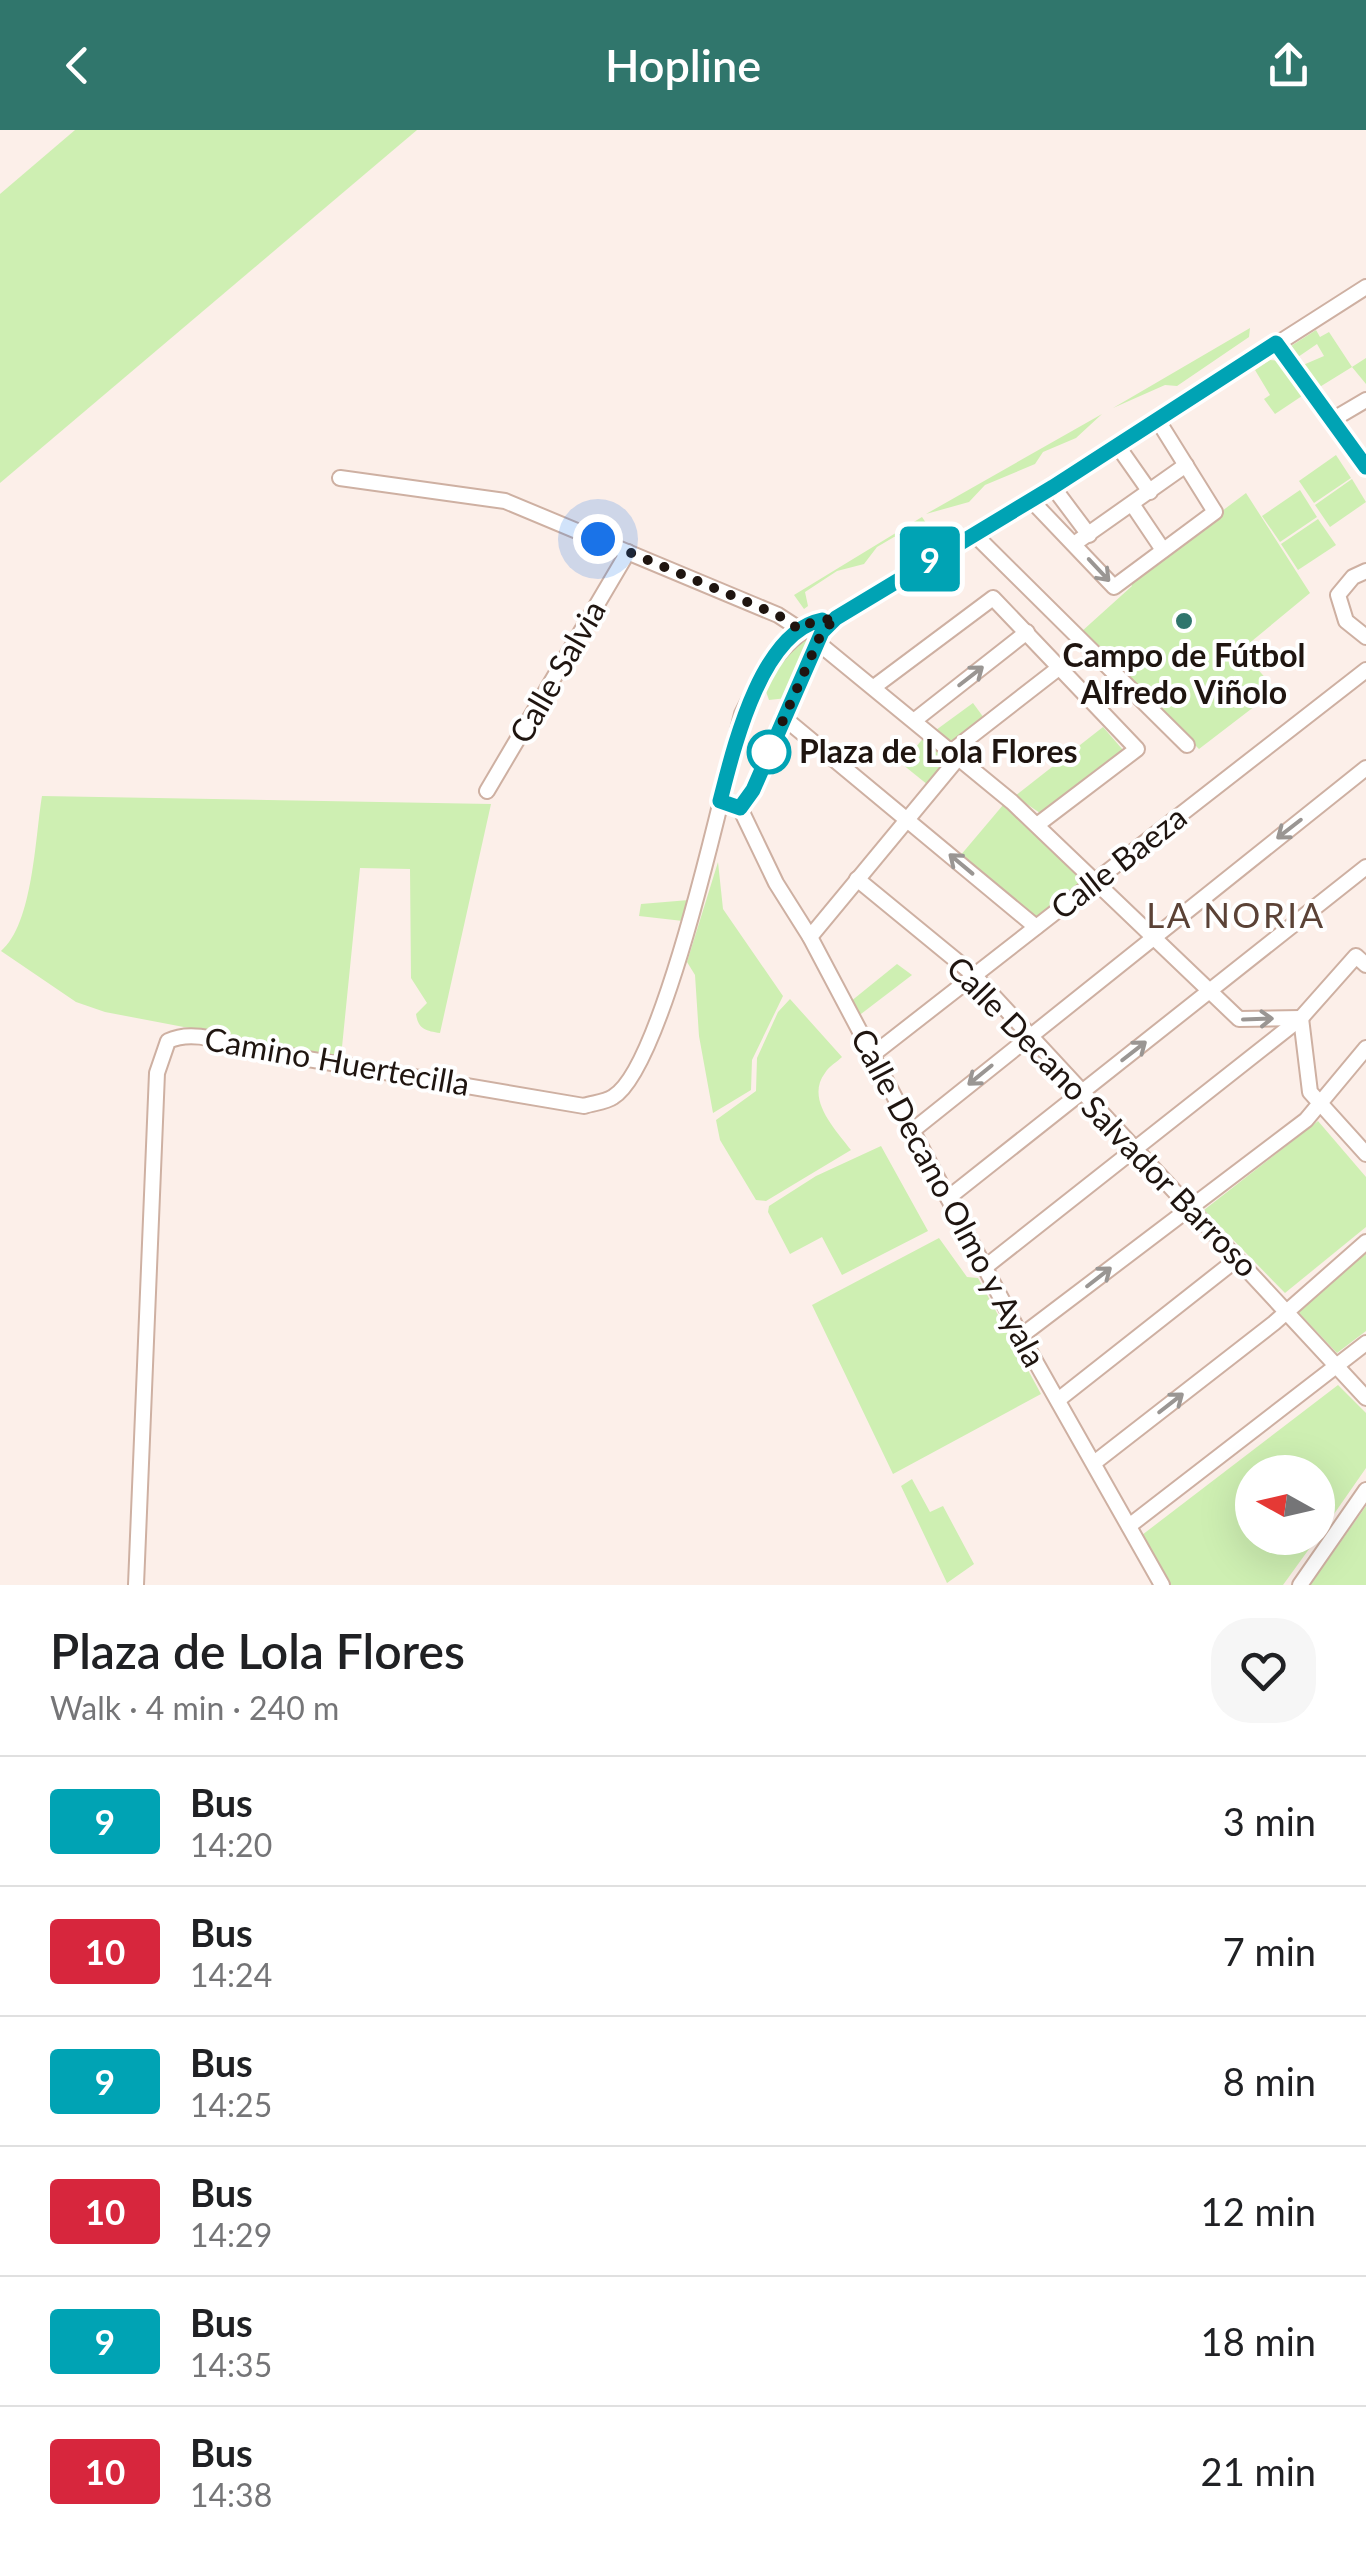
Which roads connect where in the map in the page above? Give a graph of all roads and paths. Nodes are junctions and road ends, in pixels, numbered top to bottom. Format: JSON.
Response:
{"nodes":[{"id":1,"x":1366,"y":288,"type":"edge"},
{"id":2,"x":1276,"y":343,"type":"junction"},
{"id":3,"x":1366,"y":400,"type":"edge"},
{"id":4,"x":1156,"y":419,"type":"junction"},
{"id":5,"x":1332,"y":420,"type":"junction"},
{"id":6,"x":1117,"y":445,"type":"junction"},
{"id":7,"x":1186,"y":465,"type":"junction"},
{"id":8,"x":1366,"y":468,"type":"edge"},
{"id":9,"x":340,"y":478,"type":"dead end"},
{"id":10,"x":1053,"y":487,"type":"junction"},
{"id":11,"x":1150,"y":492,"type":"junction"},
{"id":12,"x":1031,"y":500,"type":"junction"},
{"id":13,"x":1132,"y":504,"type":"junction"},
{"id":14,"x":973,"y":533,"type":"junction"},
{"id":15,"x":1088,"y":535,"type":"junction"},
{"id":16,"x":1074,"y":544,"type":"junction"},
{"id":17,"x":1163,"y":550,"type":"junction"},
{"id":18,"x":628,"y":552,"type":"junction"},
{"id":19,"x":1366,"y":571,"type":"edge"},
{"id":20,"x":836,"y":618,"type":"junction"},
{"id":21,"x":800,"y":630,"type":"junction"},
{"id":22,"x":1027,"y":632,"type":"junction"},
{"id":23,"x":1366,"y":637,"type":"edge"},
{"id":24,"x":818,"y":642,"type":"junction"},
{"id":25,"x":1060,"y":666,"type":"junction"},
{"id":26,"x":1366,"y":670,"type":"edge"},
{"id":27,"x":874,"y":688,"type":"junction"},
{"id":28,"x":783,"y":717,"type":"junction"},
{"id":29,"x":915,"y":720,"type":"junction"},
{"id":30,"x":1187,"y":745,"type":"dead end"},
{"id":31,"x":955,"y":754,"type":"junction"},
{"id":32,"x":1366,"y":768,"type":"edge"},
{"id":33,"x":488,"y":792,"type":"dead end"},
{"id":34,"x":720,"y":801,"type":"junction"},
{"id":35,"x":740,"y":808,"type":"junction"},
{"id":36,"x":908,"y":820,"type":"junction"},
{"id":37,"x":1036,"y":825,"type":"junction"},
{"id":38,"x":1366,"y":867,"type":"edge"},
{"id":39,"x":857,"y":879,"type":"junction"},
{"id":40,"x":1096,"y":880,"type":"junction"},
{"id":41,"x":1036,"y":927,"type":"junction"},
{"id":42,"x":1154,"y":936,"type":"junction"},
{"id":43,"x":810,"y":937,"type":"junction"},
{"id":44,"x":1361,"y":960,"type":"edge"},
{"id":45,"x":974,"y":975,"type":"junction"},
{"id":46,"x":1210,"y":990,"type":"junction"},
{"id":47,"x":1301,"y":1018,"type":"junction"},
{"id":48,"x":1030,"y":1034,"type":"junction"},
{"id":49,"x":1366,"y":1048,"type":"edge"},
{"id":50,"x":871,"y":1056,"type":"junction"},
{"id":51,"x":1082,"y":1092,"type":"junction"},
{"id":52,"x":1319,"y":1102,"type":"junction"},
{"id":53,"x":912,"y":1131,"type":"junction"},
{"id":54,"x":1135,"y":1149,"type":"junction"},
{"id":55,"x":1365,"y":1151,"type":"edge"},
{"id":56,"x":948,"y":1198,"type":"junction"},
{"id":57,"x":1189,"y":1208,"type":"junction"},
{"id":58,"x":1366,"y":1242,"type":"edge"},
{"id":59,"x":1237,"y":1260,"type":"junction"},
{"id":60,"x":984,"y":1268,"type":"junction"},
{"id":61,"x":1286,"y":1312,"type":"junction"},
{"id":62,"x":1022,"y":1336,"type":"junction"},
{"id":63,"x":1366,"y":1343,"type":"edge"},
{"id":64,"x":1337,"y":1366,"type":"junction"},
{"id":65,"x":1366,"y":1398,"type":"edge"},
{"id":66,"x":1058,"y":1400,"type":"junction"},
{"id":67,"x":1094,"y":1463,"type":"junction"},
{"id":68,"x":1366,"y":1490,"type":"edge"},
{"id":69,"x":1129,"y":1526,"type":"junction"},
{"id":70,"x":136,"y":1585,"type":"edge"},
{"id":71,"x":1162,"y":1585,"type":"edge"},
{"id":72,"x":1300,"y":1585,"type":"edge"}],
"edges":[{"from":1,"to":2,"type":"street"},
{"from":2,"to":4,"type":"street"},
{"from":2,"to":5,"type":"street"},
{"from":3,"to":5,"type":"street"},
{"from":4,"to":6,"type":"street"},
{"from":4,"to":7,"type":"street"},
{"from":5,"to":8,"type":"street"},
{"from":6,"to":10,"type":"street"},
{"from":6,"to":11,"type":"street"},
{"from":7,"to":11,"type":"street"},
{"from":7,"to":17,"type":"street"},
{"from":9,"to":18,"type":"street"},
{"from":10,"to":12,"type":"street"},
{"from":10,"to":15,"type":"street"},
{"from":11,"to":13,"type":"street"},
{"from":12,"to":14,"type":"street"},
{"from":12,"to":16,"type":"street"},
{"from":13,"to":15,"type":"street"},
{"from":13,"to":17,"type":"street"},
{"from":14,"to":20,"type":"street"},
{"from":14,"to":30,"type":"street"},
{"from":15,"to":16,"type":"street"},
{"from":16,"to":17,"type":"street","one_way":true},
{"from":18,"to":21,"type":"street"},
{"from":18,"to":33,"type":"street","name":"Calle Salvia"},
{"from":19,"to":23,"type":"street"},
{"from":20,"to":21,"type":"street"},
{"from":20,"to":24,"type":"street"},
{"from":21,"to":34,"type":"street"},
{"from":22,"to":25,"type":"street"},
{"from":22,"to":27,"type":"street"},
{"from":29,"to":22,"type":"street","one_way":true},
{"from":24,"to":27,"type":"street"},
{"from":24,"to":28,"type":"street"},
{"from":25,"to":31,"type":"street"},
{"from":25,"to":37,"type":"street"},
{"from":26,"to":40,"type":"street","name":"Calle Baeza"},
{"from":27,"to":29,"type":"street"},
{"from":28,"to":35,"type":"street"},
{"from":28,"to":36,"type":"street"},
{"from":29,"to":31,"type":"street"},
{"from":31,"to":36,"type":"street"},
{"from":31,"to":37,"type":"street"},
{"from":32,"to":42,"type":"street","one_way":true},
{"from":34,"to":35,"type":"street"},
{"from":34,"to":70,"type":"street","name":"Camino Huertecilla"},
{"from":35,"to":43,"type":"street","name":"Calle Decano Olmo y Ayala"},
{"from":36,"to":39,"type":"street"},
{"from":41,"to":36,"type":"street","one_way":true},
{"from":37,"to":40,"type":"street"},
{"from":38,"to":46,"type":"street"},
{"from":39,"to":43,"type":"street"},
{"from":39,"to":45,"type":"street","name":"Calle Decano Salvador Barroso"},
{"from":40,"to":41,"type":"street","name":"Calle Baeza"},
{"from":40,"to":42,"type":"street"},
{"from":41,"to":45,"type":"street","name":"Calle Baeza"},
{"from":42,"to":46,"type":"street"},
{"from":42,"to":48,"type":"street"},
{"from":43,"to":50,"type":"street","name":"Calle Decano Olmo y Ayala"},
{"from":44,"to":47,"type":"street"},
{"from":45,"to":48,"type":"street","name":"Calle Decano Salvador Barroso"},
{"from":45,"to":50,"type":"street","name":"Calle Baeza"},
{"from":46,"to":47,"type":"street","one_way":true},
{"from":51,"to":46,"type":"street","one_way":true},
{"from":47,"to":52,"type":"street"},
{"from":47,"to":54,"type":"street"},
{"from":48,"to":51,"type":"street","name":"Calle Decano Salvador Barroso"},
{"from":48,"to":53,"type":"street","one_way":true},
{"from":49,"to":52,"type":"street"},
{"from":50,"to":53,"type":"street","name":"Calle Decano Olmo y Ayala"},
{"from":51,"to":54,"type":"street","name":"Calle Decano Salvador Barroso"},
{"from":51,"to":56,"type":"street"},
{"from":52,"to":55,"type":"street"},
{"from":52,"to":57,"type":"street"},
{"from":53,"to":56,"type":"street","name":"Calle Decano Olmo y Ayala"},
{"from":54,"to":57,"type":"street","name":"Calle Decano Salvador Barroso"},
{"from":54,"to":60,"type":"street"},
{"from":56,"to":60,"type":"street","name":"Calle Decano Olmo y Ayala"},
{"from":57,"to":59,"type":"street","name":"Calle Decano Salvador Barroso"},
{"from":62,"to":57,"type":"street","one_way":true},
{"from":58,"to":61,"type":"street"},
{"from":59,"to":61,"type":"street","name":"Calle Decano Salvador Barroso"},
{"from":59,"to":66,"type":"street"},
{"from":60,"to":62,"type":"street","name":"Calle Decano Olmo y Ayala"},
{"from":61,"to":64,"type":"street","name":"Calle Decano Salvador Barroso"},
{"from":67,"to":61,"type":"street","one_way":true},
{"from":62,"to":66,"type":"street","name":"Calle Decano Olmo y Ayala"},
{"from":63,"to":64,"type":"street"},
{"from":64,"to":65,"type":"street","name":"Calle Decano Salvador Barroso"},
{"from":64,"to":69,"type":"street"},
{"from":66,"to":67,"type":"street","name":"Calle Decano Olmo y Ayala"},
{"from":67,"to":69,"type":"street","name":"Calle Decano Olmo y Ayala"},
{"from":68,"to":72,"type":"street"},
{"from":69,"to":71,"type":"street","name":"Calle Decano Olmo y Ayala"}]}
